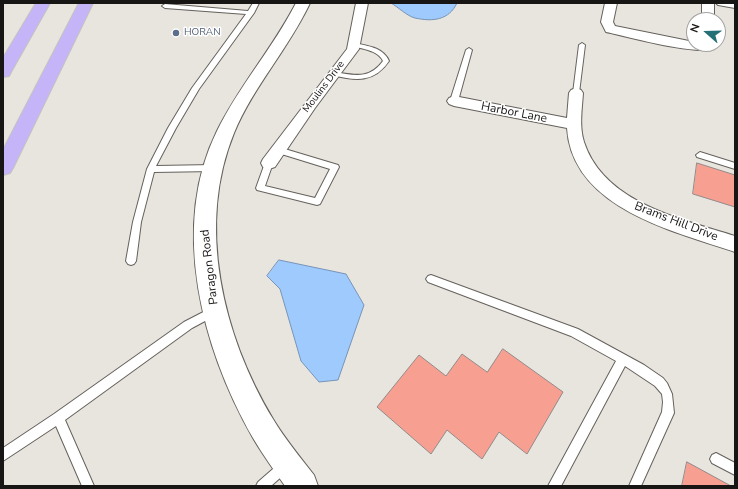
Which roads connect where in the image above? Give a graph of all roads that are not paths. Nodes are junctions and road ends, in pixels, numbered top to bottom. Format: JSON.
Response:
{"nodes":[{"id":1,"x":43,"y":3,"type":"edge"},
{"id":2,"x":86,"y":3,"type":"edge"},
{"id":3,"x":256,"y":3,"type":"edge"},
{"id":4,"x":303,"y":3,"type":"edge"},
{"id":5,"x":362,"y":3,"type":"edge"},
{"id":6,"x":611,"y":3,"type":"edge"},
{"id":7,"x":722,"y":3,"type":"edge"},
{"id":8,"x":165,"y":6,"type":"dead end"},
{"id":9,"x":735,"y":6,"type":"edge"},
{"id":10,"x":251,"y":13,"type":"junction"},
{"id":11,"x":354,"y":45,"type":"junction"},
{"id":12,"x":686,"y":45,"type":"edge"},
{"id":13,"x":582,"y":46,"type":"dead end"},
{"id":14,"x":469,"y":50,"type":"dead end"},
{"id":15,"x":3,"y":72,"type":"edge"},
{"id":16,"x":334,"y":74,"type":"junction"},
{"id":17,"x":576,"y":93,"type":"joint"},
{"id":18,"x":454,"y":101,"type":"joint"},
{"id":19,"x":574,"y":124,"type":"junction"},
{"id":20,"x":278,"y":150,"type":"junction"},
{"id":21,"x":700,"y":155,"type":"dead end"},
{"id":22,"x":269,"y":163,"type":"joint"},
{"id":23,"x":735,"y":166,"type":"edge"},
{"id":24,"x":3,"y":168,"type":"edge"},
{"id":25,"x":214,"y":168,"type":"junction"},
{"id":26,"x":151,"y":169,"type":"junction"},
{"id":27,"x":735,"y":244,"type":"edge"},
{"id":28,"x":131,"y":261,"type":"dead end"},
{"id":29,"x":431,"y":279,"type":"dead end"},
{"id":30,"x":215,"y":311,"type":"junction"},
{"id":31,"x":623,"y":359,"type":"junction"},
{"id":32,"x":58,"y":418,"type":"junction"},
{"id":33,"x":3,"y":455,"type":"edge"},
{"id":34,"x":716,"y":459,"type":"dead end"},
{"id":35,"x":288,"y":464,"type":"junction"},
{"id":36,"x":735,"y":469,"type":"edge"},
{"id":37,"x":88,"y":486,"type":"edge"},
{"id":38,"x":262,"y":486,"type":"edge"},
{"id":39,"x":303,"y":486,"type":"edge"},
{"id":40,"x":554,"y":486,"type":"edge"},
{"id":41,"x":635,"y":486,"type":"edge"}],
"edges":[{"from":1,"to":15,"type":"highway"},
{"from":2,"to":24,"type":"highway"},
{"from":3,"to":10,"type":"lane"},
{"from":4,"to":25,"type":"street","name":"Paragon Road"},
{"from":5,"to":11,"type":"street","name":"Moulins Drive"},
{"from":6,"to":12,"type":"street"},
{"from":7,"to":9,"type":"street"},
{"from":8,"to":10,"type":"lane"},
{"from":10,"to":26,"type":"lane"},
{"from":11,"to":16,"type":"street","name":"Moulins Drive"},
{"from":11,"to":16,"type":"lane"},
{"from":13,"to":17,"type":"lane"},
{"from":14,"to":18,"type":"lane"},
{"from":16,"to":20,"type":"street","name":"Moulins Drive"},
{"from":17,"to":19,"type":"street","name":"Brams Hill Drive"},
{"from":18,"to":19,"type":"street","name":"Harbor Lane"},
{"from":19,"to":27,"type":"street","name":"Brams Hill Drive"},
{"from":20,"to":22,"type":"street","name":"Moulins Drive"},
{"from":20,"to":22,"type":"lane"},
{"from":21,"to":23,"type":"lane"},
{"from":25,"to":26,"type":"lane"},
{"from":25,"to":30,"type":"street","name":"Paragon Road"},
{"from":26,"to":28,"type":"lane"},
{"from":29,"to":31,"type":"lane"},
{"from":30,"to":32,"type":"lane"},
{"from":30,"to":35,"type":"street","name":"Paragon Road"},
{"from":31,"to":40,"type":"lane"},
{"from":31,"to":41,"type":"lane"},
{"from":32,"to":33,"type":"lane"},
{"from":32,"to":37,"type":"lane"},
{"from":34,"to":36,"type":"lane"},
{"from":35,"to":38,"type":"lane"},
{"from":35,"to":39,"type":"street","name":"Paragon Road"}]}
